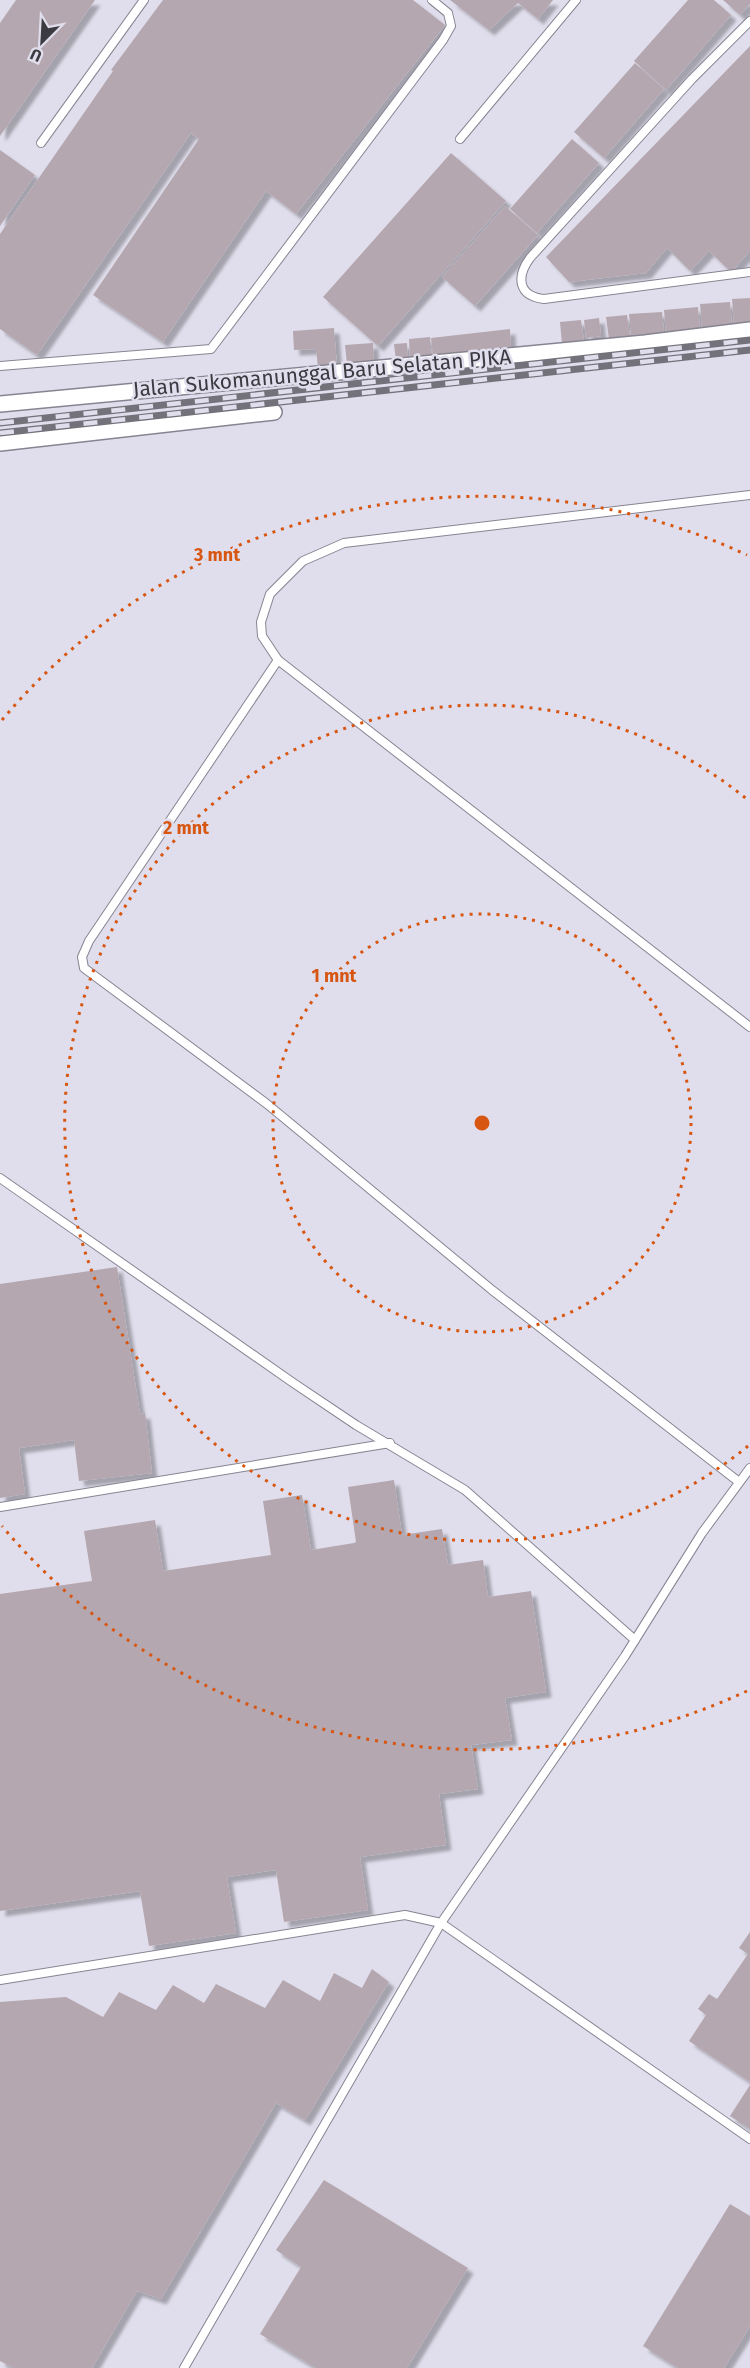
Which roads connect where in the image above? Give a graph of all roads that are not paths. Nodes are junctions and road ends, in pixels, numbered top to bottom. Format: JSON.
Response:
{"nodes":[{"id":1,"x":144,"y":0,"type":"edge"},
{"id":2,"x":432,"y":0,"type":"edge"},
{"id":3,"x":576,"y":0,"type":"edge"},
{"id":4,"x":750,"y":21,"type":"edge"},
{"id":5,"x":460,"y":139,"type":"dead end"},
{"id":6,"x":41,"y":143,"type":"dead end"},
{"id":7,"x":750,"y":272,"type":"edge"},
{"id":8,"x":750,"y":330,"type":"edge"},
{"id":9,"x":0,"y":366,"type":"edge"},
{"id":10,"x":0,"y":404,"type":"edge"},
{"id":11,"x":274,"y":412,"type":"dead end"},
{"id":12,"x":0,"y":443,"type":"edge"},
{"id":13,"x":750,"y":495,"type":"edge"},
{"id":14,"x":278,"y":660,"type":"junction"},
{"id":15,"x":750,"y":1027,"type":"edge"},
{"id":16,"x":0,"y":1178,"type":"edge"},
{"id":17,"x":390,"y":1443,"type":"junction"},
{"id":18,"x":750,"y":1468,"type":"edge"},
{"id":19,"x":739,"y":1482,"type":"junction"},
{"id":20,"x":0,"y":1507,"type":"edge"},
{"id":21,"x":635,"y":1641,"type":"junction"},
{"id":22,"x":441,"y":1923,"type":"junction"},
{"id":23,"x":0,"y":1980,"type":"edge"},
{"id":24,"x":750,"y":2139,"type":"edge"},
{"id":25,"x":183,"y":2368,"type":"edge"}],
"edges":[{"from":1,"to":6,"type":"lane"},
{"from":2,"to":9,"type":"lane"},
{"from":3,"to":5,"type":"lane"},
{"from":4,"to":7,"type":"lane"},
{"from":8,"to":10,"type":"street","name":"Jalan Sukomanunggal Baru Selatan PJKA"},
{"from":11,"to":12,"type":"street"},
{"from":13,"to":14,"type":"lane"},
{"from":14,"to":15,"type":"lane"},
{"from":14,"to":19,"type":"lane"},
{"from":16,"to":17,"type":"lane"},
{"from":17,"to":20,"type":"lane"},
{"from":17,"to":21,"type":"lane"},
{"from":18,"to":19,"type":"lane"},
{"from":19,"to":21,"type":"lane"},
{"from":21,"to":22,"type":"lane"},
{"from":22,"to":23,"type":"lane"},
{"from":22,"to":24,"type":"lane"},
{"from":22,"to":25,"type":"lane"}]}
